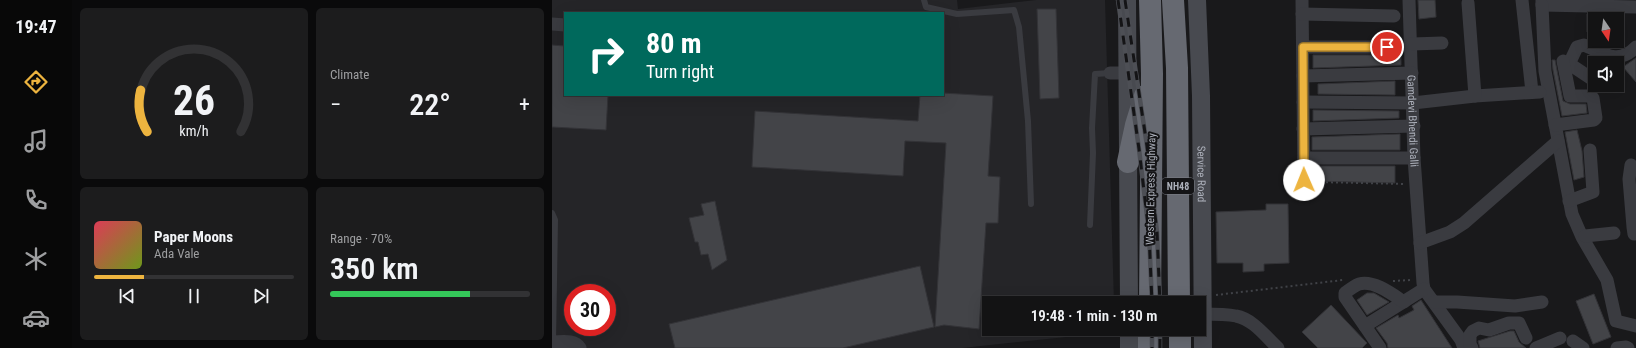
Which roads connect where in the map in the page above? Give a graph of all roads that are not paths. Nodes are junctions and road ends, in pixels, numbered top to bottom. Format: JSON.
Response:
{"nodes":[{"id":1,"x":924,"y":0,"type":"edge"},
{"id":2,"x":1127,"y":0,"type":"edge"},
{"id":3,"x":1137,"y":0,"type":"edge"},
{"id":4,"x":1150,"y":0,"type":"edge"},
{"id":5,"x":1173,"y":0,"type":"edge"},
{"id":6,"x":1183,"y":0,"type":"edge"},
{"id":7,"x":1197,"y":0,"type":"edge"},
{"id":8,"x":1302,"y":0,"type":"edge"},
{"id":9,"x":1409,"y":0,"type":"edge"},
{"id":10,"x":1522,"y":0,"type":"edge"},
{"id":11,"x":1542,"y":2,"type":"edge"},
{"id":12,"x":1468,"y":3,"type":"dead end"},
{"id":13,"x":1636,"y":6,"type":"edge"},
{"id":14,"x":1302,"y":14,"type":"junction"},
{"id":15,"x":1394,"y":16,"type":"dead end"},
{"id":16,"x":552,"y":24,"type":"edge"},
{"id":17,"x":564,"y":26,"type":"edge"},
{"id":18,"x":1544,"y":42,"type":"junction"},
{"id":19,"x":1442,"y":43,"type":"dead end"},
{"id":20,"x":1525,"y":45,"type":"junction"},
{"id":21,"x":1406,"y":46,"type":"junction"},
{"id":22,"x":1303,"y":47,"type":"junction"},
{"id":23,"x":1636,"y":48,"type":"edge"},
{"id":24,"x":1605,"y":56,"type":"edge"},
{"id":25,"x":1621,"y":56,"type":"edge"},
{"id":26,"x":1563,"y":61,"type":"dead end"},
{"id":27,"x":1177,"y":68,"type":"junction"},
{"id":28,"x":1545,"y":72,"type":"junction"},
{"id":29,"x":1119,"y":73,"type":"junction"},
{"id":30,"x":1412,"y":73,"type":"junction"},
{"id":31,"x":1152,"y":74,"type":"junction"},
{"id":32,"x":1528,"y":74,"type":"junction"},
{"id":33,"x":1303,"y":76,"type":"junction"},
{"id":34,"x":1588,"y":76,"type":"edge"},
{"id":35,"x":1532,"y":92,"type":"junction"},
{"id":36,"x":1548,"y":92,"type":"junction"},
{"id":37,"x":1475,"y":96,"type":"junction"},
{"id":38,"x":1303,"y":102,"type":"junction"},
{"id":39,"x":1413,"y":103,"type":"junction"},
{"id":40,"x":1555,"y":124,"type":"junction"},
{"id":41,"x":1414,"y":126,"type":"junction"},
{"id":42,"x":1303,"y":129,"type":"junction"},
{"id":43,"x":1558,"y":141,"type":"junction"},
{"id":44,"x":1590,"y":150,"type":"dead end"},
{"id":45,"x":1304,"y":158,"type":"junction"},
{"id":46,"x":1414,"y":158,"type":"junction"},
{"id":47,"x":1128,"y":162,"type":"junction"},
{"id":48,"x":1634,"y":163,"type":"edge"},
{"id":49,"x":1304,"y":180,"type":"road end"},
{"id":50,"x":1573,"y":200,"type":"junction"},
{"id":51,"x":1031,"y":204,"type":"dead end"},
{"id":52,"x":552,"y":213,"type":"edge"},
{"id":53,"x":1090,"y":225,"type":"dead end"},
{"id":54,"x":1614,"y":233,"type":"dead end"},
{"id":55,"x":1635,"y":236,"type":"edge"},
{"id":56,"x":1584,"y":237,"type":"junction"},
{"id":57,"x":1420,"y":243,"type":"junction"},
{"id":58,"x":1424,"y":289,"type":"junction"},
{"id":59,"x":1129,"y":296,"type":"edge"},
{"id":60,"x":1150,"y":296,"type":"edge"},
{"id":61,"x":1179,"y":296,"type":"edge"},
{"id":62,"x":1202,"y":296,"type":"edge"},
{"id":63,"x":1404,"y":302,"type":"junction"},
{"id":64,"x":1434,"y":302,"type":"junction"},
{"id":65,"x":1542,"y":302,"type":"dead end"},
{"id":66,"x":1206,"y":314,"type":"edge"},
{"id":67,"x":1365,"y":326,"type":"junction"},
{"id":68,"x":1636,"y":326,"type":"edge"},
{"id":69,"x":1129,"y":336,"type":"edge"},
{"id":70,"x":1149,"y":336,"type":"edge"},
{"id":71,"x":1180,"y":336,"type":"edge"},
{"id":72,"x":1203,"y":336,"type":"edge"},
{"id":73,"x":1526,"y":338,"type":"dead end"},
{"id":74,"x":552,"y":342,"type":"edge"},
{"id":75,"x":1572,"y":342,"type":"edge"},
{"id":76,"x":580,"y":348,"type":"edge"},
{"id":77,"x":1129,"y":348,"type":"edge"},
{"id":78,"x":1149,"y":348,"type":"edge"},
{"id":79,"x":1180,"y":348,"type":"edge"},
{"id":80,"x":1203,"y":348,"type":"edge"},
{"id":81,"x":1278,"y":348,"type":"edge"},
{"id":82,"x":1380,"y":348,"type":"edge"},
{"id":83,"x":1464,"y":348,"type":"edge"},
{"id":84,"x":1472,"y":348,"type":"edge"},
{"id":85,"x":1536,"y":348,"type":"edge"},
{"id":86,"x":1617,"y":348,"type":"edge"},
{"id":87,"x":1628,"y":348,"type":"edge"}],
"edges":[{"from":1,"to":51,"type":"lane"},
{"from":2,"to":29,"type":"street"},
{"from":3,"to":31,"type":"highway"},
{"from":4,"to":31,"type":"highway","number":"NH48"},
{"from":5,"to":27,"type":"highway","number":"NH48"},
{"from":6,"to":27,"type":"highway"},
{"from":7,"to":62,"type":"street","name":"Service Road"},
{"from":8,"to":14,"type":"street"},
{"from":9,"to":21,"type":"street","name":"Gamdevi Bhendi Galli"},
{"from":10,"to":20,"type":"street"},
{"from":11,"to":13,"type":"street"},
{"from":11,"to":18,"type":"street"},
{"from":12,"to":37,"type":"street"},
{"from":14,"to":15,"type":"street"},
{"from":14,"to":22,"type":"street"},
{"from":16,"to":17,"type":"street"},
{"from":18,"to":20,"type":"street"},
{"from":18,"to":28,"type":"street"},
{"from":19,"to":21,"type":"street"},
{"from":20,"to":32,"type":"street"},
{"from":21,"to":22,"type":"street"},
{"from":21,"to":30,"type":"street","name":"Gamdevi Bhendi Galli"},
{"from":22,"to":33,"type":"street"},
{"from":23,"to":25,"type":"street"},
{"from":24,"to":34,"type":"street"},
{"from":26,"to":40,"type":"street"},
{"from":27,"to":61,"type":"highway","number":"NH48"},
{"from":28,"to":32,"type":"street"},
{"from":28,"to":36,"type":"street"},
{"from":29,"to":47,"type":"street"},
{"from":29,"to":53,"type":"lane"},
{"from":30,"to":33,"type":"street"},
{"from":30,"to":39,"type":"street","name":"Gamdevi Bhendi Galli"},
{"from":31,"to":47,"type":"highway"},
{"from":31,"to":60,"type":"highway","name":"Western Express Highway","number":"NH48"},
{"from":32,"to":35,"type":"street"},
{"from":33,"to":38,"type":"street"},
{"from":35,"to":36,"type":"street"},
{"from":35,"to":37,"type":"street"},
{"from":36,"to":40,"type":"street"},
{"from":37,"to":39,"type":"street"},
{"from":38,"to":39,"type":"street"},
{"from":38,"to":42,"type":"street"},
{"from":39,"to":41,"type":"street","name":"Gamdevi Bhendi Galli"},
{"from":40,"to":43,"type":"street"},
{"from":41,"to":42,"type":"street"},
{"from":41,"to":46,"type":"street","name":"Gamdevi Bhendi Galli"},
{"from":42,"to":45,"type":"street"},
{"from":43,"to":50,"type":"street"},
{"from":43,"to":57,"type":"street"},
{"from":44,"to":50,"type":"street"},
{"from":45,"to":46,"type":"street"},
{"from":45,"to":49,"type":"street"},
{"from":46,"to":57,"type":"street","name":"Gamdevi Bhendi Galli"},
{"from":47,"to":59,"type":"street"},
{"from":48,"to":55,"type":"street"},
{"from":50,"to":56,"type":"street"},
{"from":52,"to":74,"type":"lane"},
{"from":54,"to":56,"type":"street"},
{"from":56,"to":68,"type":"street"},
{"from":57,"to":58,"type":"street","name":"Gamdevi Bhendi Galli"},
{"from":58,"to":63,"type":"street"},
{"from":58,"to":64,"type":"street"},
{"from":63,"to":67,"type":"street"},
{"from":63,"to":67,"type":"street"},
{"from":64,"to":65,"type":"street"},
{"from":64,"to":83,"type":"street"},
{"from":66,"to":81,"type":"street"},
{"from":67,"to":82,"type":"street"},
{"from":69,"to":77,"type":"street"},
{"from":70,"to":78,"type":"highway"},
{"from":71,"to":79,"type":"highway"},
{"from":72,"to":80,"type":"street","name":"Service Road"},
{"from":73,"to":84,"type":"street"},
{"from":74,"to":76,"type":"street"},
{"from":75,"to":85,"type":"street"},
{"from":86,"to":87,"type":"street"}]}
